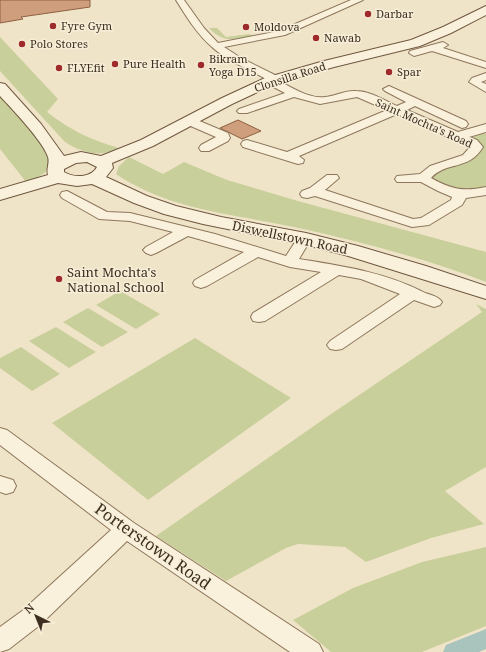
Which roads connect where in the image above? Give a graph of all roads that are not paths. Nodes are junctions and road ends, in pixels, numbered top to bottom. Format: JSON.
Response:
{"nodes":[{"id":1,"x":180,"y":0,"type":"edge"},
{"id":2,"x":359,"y":0,"type":"edge"},
{"id":3,"x":486,"y":10,"type":"edge"},
{"id":4,"x":446,"y":44,"type":"dead end"},
{"id":5,"x":216,"y":46,"type":"junction"},
{"id":6,"x":433,"y":48,"type":"junction"},
{"id":7,"x":414,"y":53,"type":"dead end"},
{"id":8,"x":486,"y":65,"type":"edge"},
{"id":9,"x":486,"y":76,"type":"edge"},
{"id":10,"x":273,"y":80,"type":"junction"},
{"id":11,"x":407,"y":84,"type":"dead end"},
{"id":12,"x":0,"y":87,"type":"edge"},
{"id":13,"x":486,"y":89,"type":"edge"},
{"id":14,"x":295,"y":93,"type":"junction"},
{"id":15,"x":415,"y":102,"type":"junction"},
{"id":16,"x":243,"y":109,"type":"dead end"},
{"id":17,"x":395,"y":109,"type":"junction"},
{"id":18,"x":460,"y":119,"type":"dead end"},
{"id":19,"x":190,"y":121,"type":"junction"},
{"id":20,"x":486,"y":128,"type":"edge"},
{"id":21,"x":458,"y":136,"type":"junction"},
{"id":22,"x":45,"y":138,"type":"junction"},
{"id":23,"x":247,"y":144,"type":"dead end"},
{"id":24,"x":205,"y":148,"type":"dead end"},
{"id":25,"x":82,"y":158,"type":"junction"},
{"id":26,"x":98,"y":170,"type":"junction"},
{"id":27,"x":58,"y":172,"type":"junction"},
{"id":28,"x":332,"y":178,"type":"dead end"},
{"id":29,"x":424,"y":178,"type":"junction"},
{"id":30,"x":402,"y":179,"type":"dead end"},
{"id":31,"x":486,"y":190,"type":"edge"},
{"id":32,"x":0,"y":195,"type":"edge"},
{"id":33,"x":67,"y":195,"type":"dead end"},
{"id":34,"x":460,"y":195,"type":"junction"},
{"id":35,"x":186,"y":231,"type":"junction"},
{"id":36,"x":304,"y":239,"type":"junction"},
{"id":37,"x":151,"y":250,"type":"dead end"},
{"id":38,"x":256,"y":252,"type":"junction"},
{"id":39,"x":290,"y":262,"type":"junction"},
{"id":40,"x":336,"y":270,"type":"junction"},
{"id":41,"x":201,"y":283,"type":"dead end"},
{"id":42,"x":413,"y":293,"type":"junction"},
{"id":43,"x":486,"y":293,"type":"edge"},
{"id":44,"x":434,"y":302,"type":"dead end"},
{"id":45,"x":259,"y":317,"type":"dead end"},
{"id":46,"x":336,"y":345,"type":"dead end"},
{"id":47,"x":2,"y":440,"type":"edge"},
{"id":48,"x":126,"y":529,"type":"junction"},
{"id":49,"x":0,"y":641,"type":"edge"},
{"id":50,"x":310,"y":652,"type":"edge"}],
"edges":[{"from":1,"to":5,"type":"street","name":"Saint Mochta's Road"},
{"from":2,"to":5,"type":"street"},
{"from":3,"to":10,"type":"street","name":"Clonsilla Road"},
{"from":4,"to":6,"type":"street"},
{"from":5,"to":10,"type":"street","name":"Saint Mochta's Road"},
{"from":6,"to":7,"type":"street"},
{"from":6,"to":8,"type":"street"},
{"from":9,"to":13,"type":"street"},
{"from":10,"to":14,"type":"street","name":"Saint Mochta's Road"},
{"from":10,"to":19,"type":"street","name":"Clonsilla Road"},
{"from":11,"to":15,"type":"street"},
{"from":12,"to":22,"type":"street"},
{"from":14,"to":16,"type":"street"},
{"from":14,"to":17,"type":"street","name":"Saint Mochta's Road"},
{"from":15,"to":17,"type":"street"},
{"from":15,"to":18,"type":"street"},
{"from":17,"to":21,"type":"street","name":"Saint Mochta's Road"},
{"from":17,"to":23,"type":"street"},
{"from":19,"to":24,"type":"street"},
{"from":19,"to":26,"type":"street","name":"Clonsilla Road"},
{"from":20,"to":21,"type":"street"},
{"from":21,"to":29,"type":"street","name":"Saint Mochta's Road"},
{"from":22,"to":25,"type":"street"},
{"from":22,"to":27,"type":"street"},
{"from":25,"to":26,"type":"street","name":"Diswellstown Road"},
{"from":25,"to":27,"type":"street"},
{"from":26,"to":27,"type":"street","name":"Clonsilla Road"},
{"from":26,"to":36,"type":"street","name":"Diswellstown Road"},
{"from":27,"to":32,"type":"street"},
{"from":28,"to":34,"type":"street"},
{"from":29,"to":30,"type":"street"},
{"from":29,"to":34,"type":"street"},
{"from":31,"to":34,"type":"street"},
{"from":33,"to":35,"type":"street"},
{"from":35,"to":37,"type":"street"},
{"from":35,"to":38,"type":"street"},
{"from":36,"to":39,"type":"street"},
{"from":36,"to":43,"type":"street","name":"Diswellstown Road"},
{"from":38,"to":39,"type":"street"},
{"from":38,"to":41,"type":"street"},
{"from":39,"to":40,"type":"street"},
{"from":40,"to":42,"type":"street"},
{"from":40,"to":45,"type":"street"},
{"from":42,"to":44,"type":"street"},
{"from":42,"to":46,"type":"street"},
{"from":47,"to":48,"type":"street","name":"Porterstown Road"},
{"from":48,"to":49,"type":"street"},
{"from":48,"to":50,"type":"street","name":"Porterstown Road"}]}
